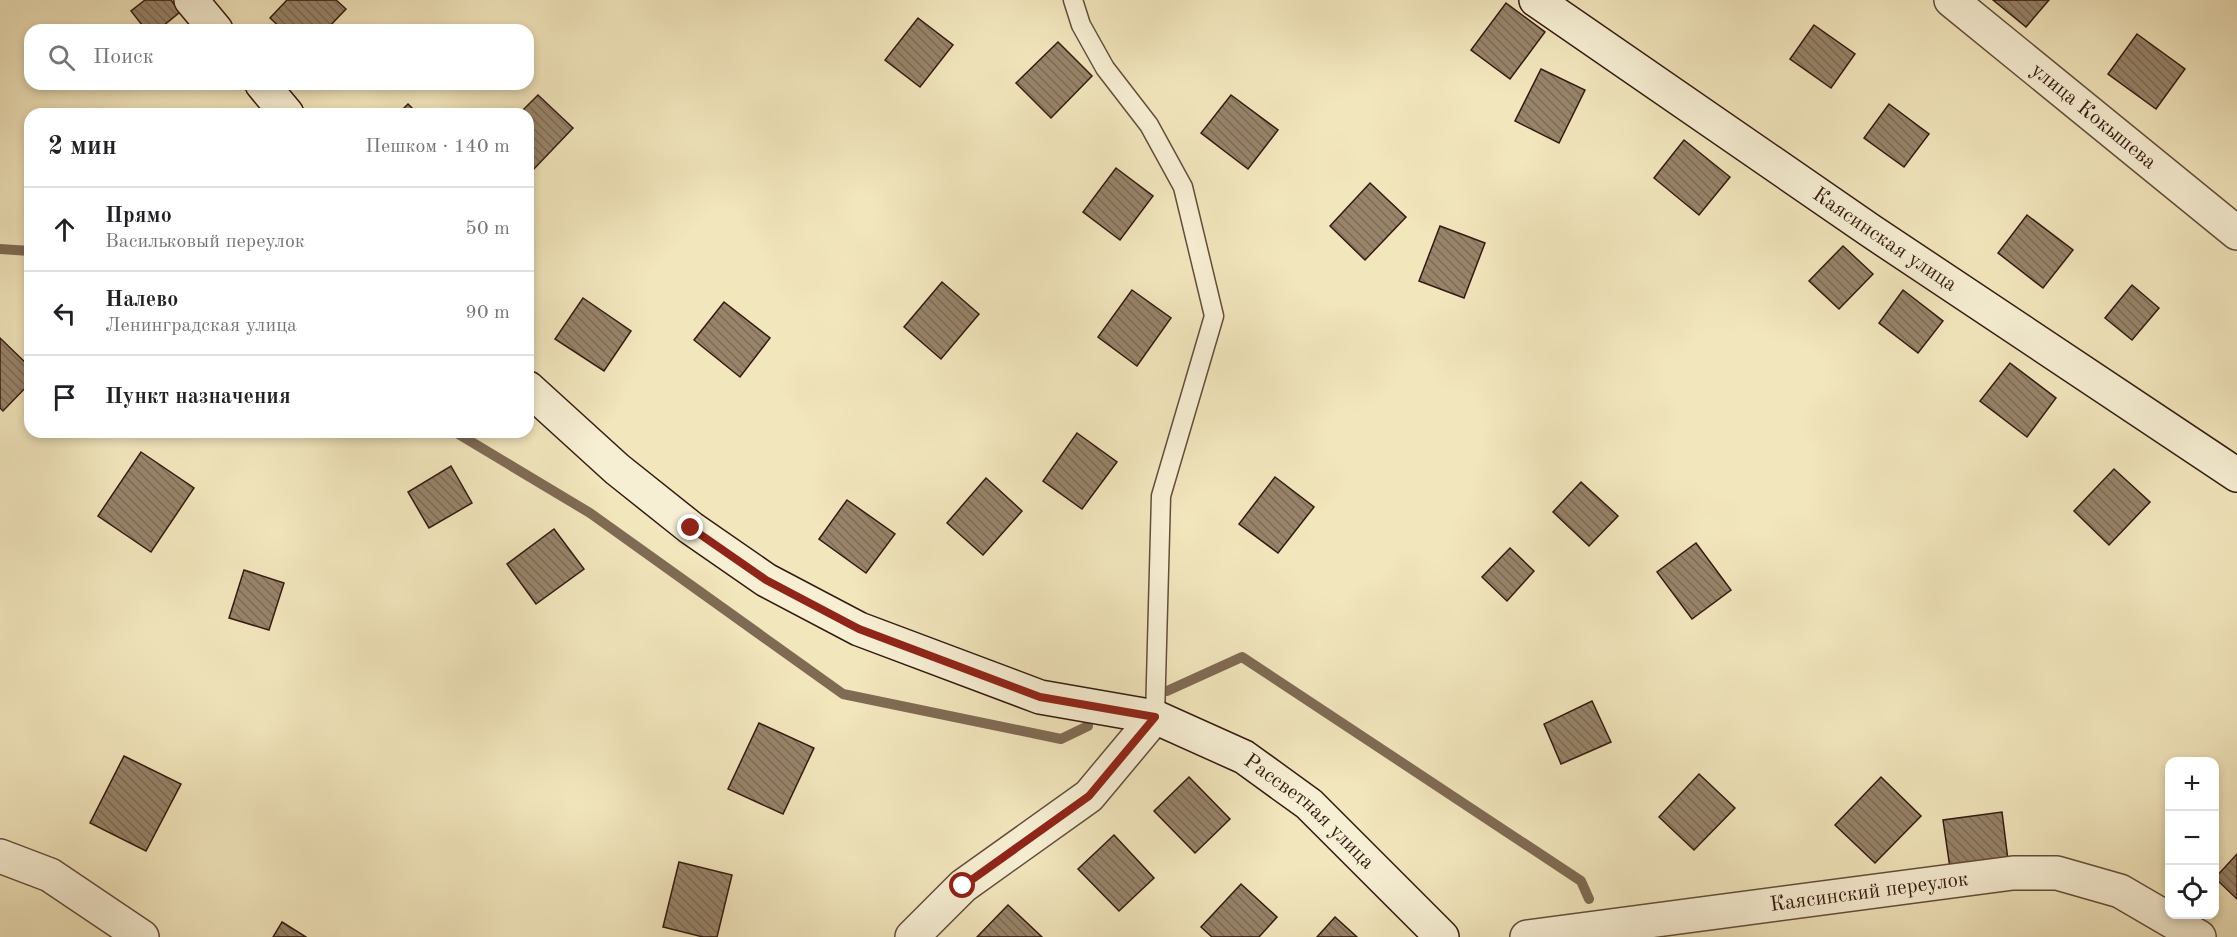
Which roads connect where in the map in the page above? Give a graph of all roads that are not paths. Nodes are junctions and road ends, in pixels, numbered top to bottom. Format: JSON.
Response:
{"nodes":[{"id":1,"x":191,"y":0,"type":"edge"},
{"id":2,"x":1073,"y":0,"type":"edge"},
{"id":3,"x":1536,"y":0,"type":"edge"},
{"id":4,"x":1951,"y":0,"type":"edge"},
{"id":5,"x":211,"y":24,"type":"edge"},
{"id":6,"x":267,"y":90,"type":"edge"},
{"id":7,"x":282,"y":108,"type":"edge"},
{"id":8,"x":2237,"y":233,"type":"edge"},
{"id":9,"x":534,"y":393,"type":"edge"},
{"id":10,"x":2237,"y":475,"type":"edge"},
{"id":11,"x":1155,"y":717,"type":"junction"},
{"id":12,"x":0,"y":856,"type":"edge"},
{"id":13,"x":142,"y":937,"type":"edge"},
{"id":14,"x":912,"y":937,"type":"edge"},
{"id":15,"x":1442,"y":937,"type":"edge"},
{"id":16,"x":1527,"y":937,"type":"edge"},
{"id":17,"x":2199,"y":937,"type":"edge"}],
"edges":[{"from":1,"to":5,"type":"street"},
{"from":2,"to":11,"type":"lane"},
{"from":3,"to":10,"type":"street","name":"Каясинская улица"},
{"from":4,"to":8,"type":"street","name":"улица Кокышева"},
{"from":6,"to":7,"type":"street"},
{"from":9,"to":11,"type":"street","name":"Рассветная улица"},
{"from":11,"to":14,"type":"street"},
{"from":11,"to":15,"type":"street","name":"Рассветная улица"},
{"from":12,"to":13,"type":"street"},
{"from":16,"to":17,"type":"street","name":"Каясинский переулок"}]}
